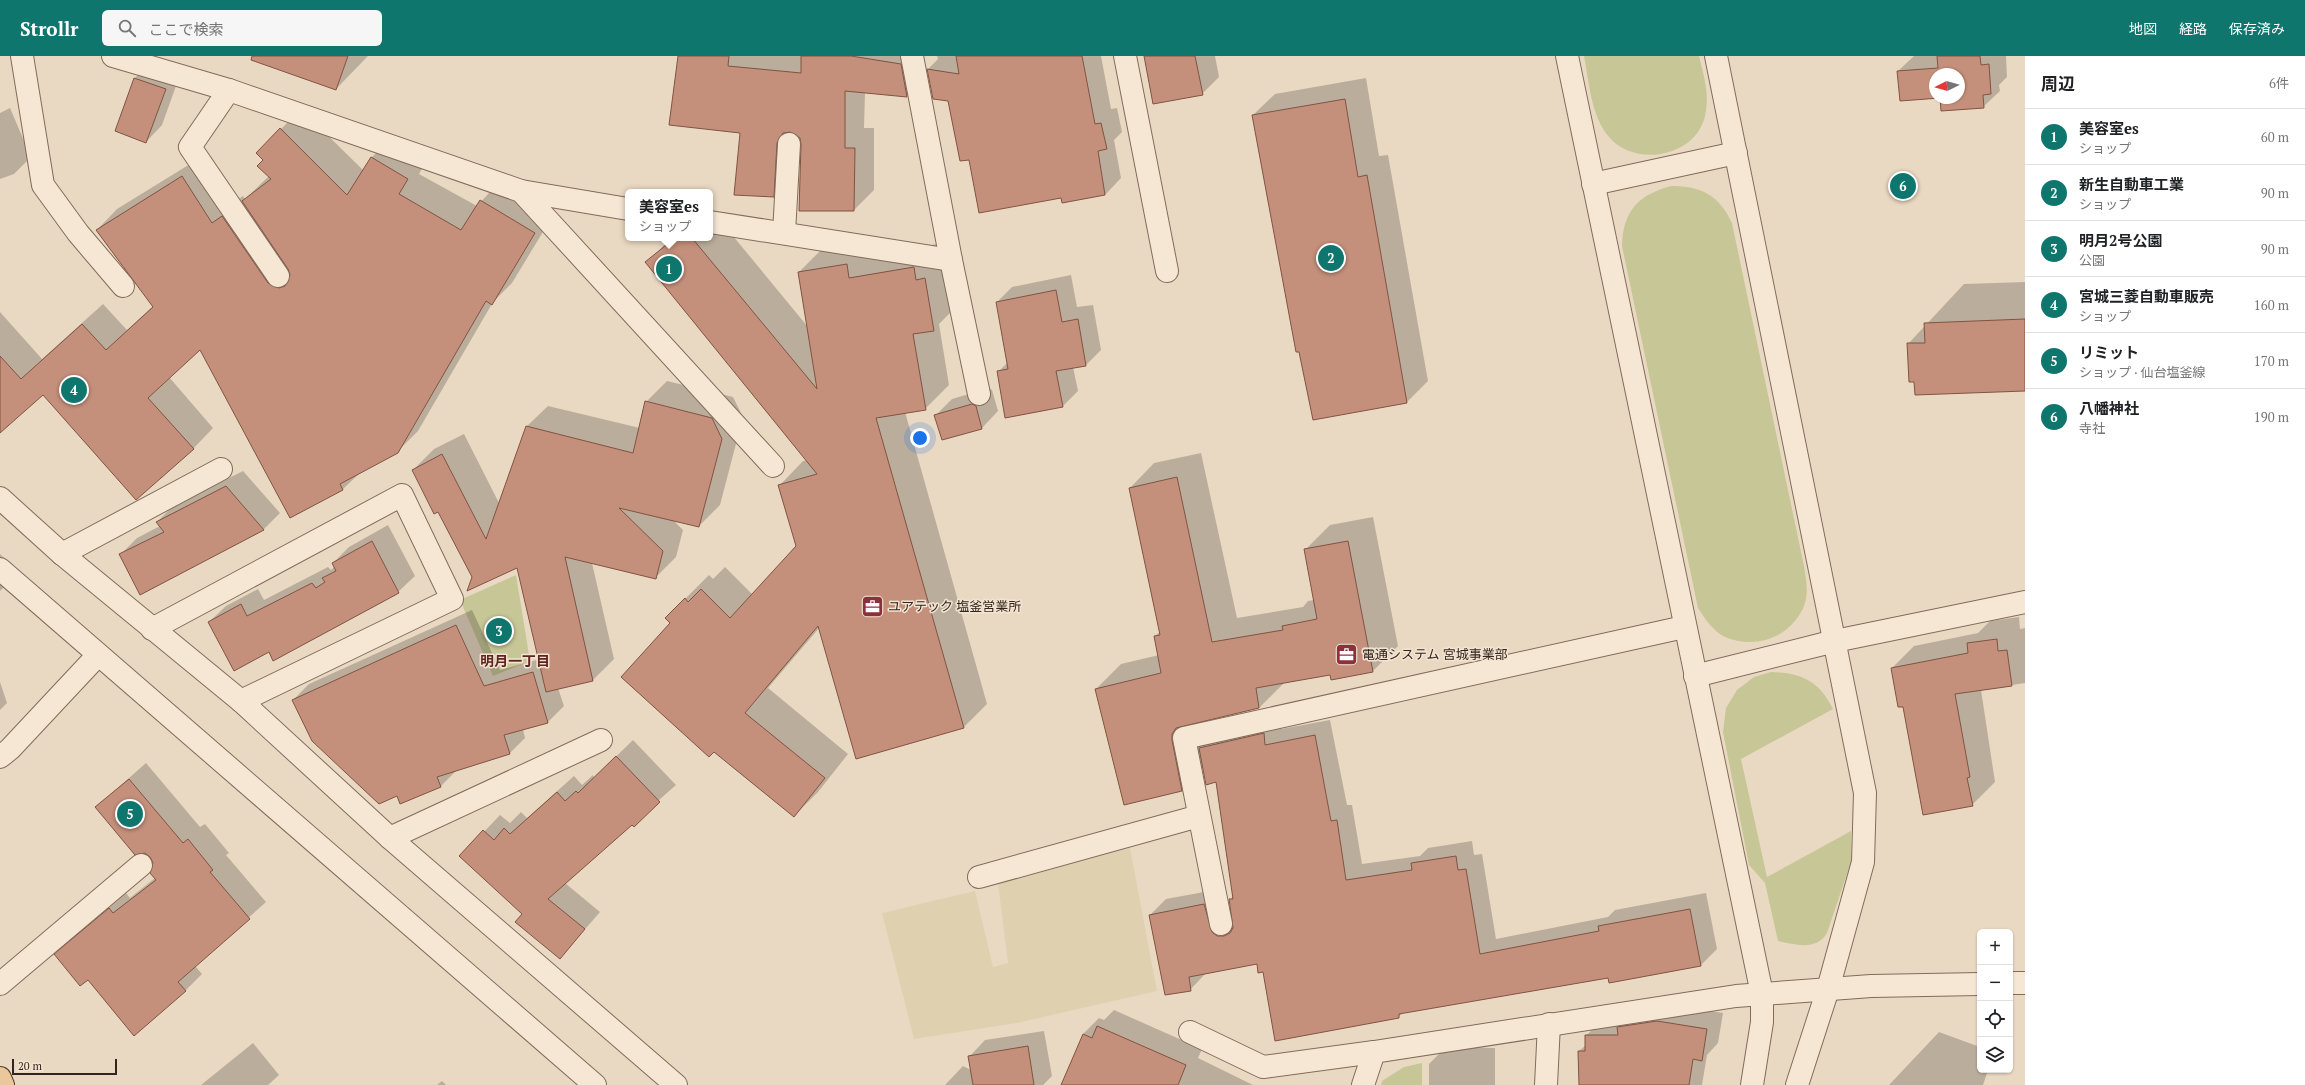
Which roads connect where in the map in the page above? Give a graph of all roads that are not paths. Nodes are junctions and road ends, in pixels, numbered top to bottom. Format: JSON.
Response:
{"nodes":[{"id":1,"x":22,"y":56,"type":"edge"},
{"id":2,"x":113,"y":56,"type":"edge"},
{"id":3,"x":912,"y":56,"type":"edge"},
{"id":4,"x":1125,"y":56,"type":"edge"},
{"id":5,"x":1567,"y":56,"type":"edge"},
{"id":6,"x":1716,"y":56,"type":"edge"},
{"id":7,"x":229,"y":90,"type":"junction"},
{"id":8,"x":790,"y":144,"type":"dead end"},
{"id":9,"x":1736,"y":153,"type":"junction"},
{"id":10,"x":1593,"y":184,"type":"junction"},
{"id":11,"x":521,"y":191,"type":"junction"},
{"id":12,"x":625,"y":208,"type":"edge"},
{"id":13,"x":713,"y":222,"type":"edge"},
{"id":14,"x":784,"y":233,"type":"junction"},
{"id":15,"x":951,"y":260,"type":"junction"},
{"id":16,"x":1167,"y":271,"type":"dead end"},
{"id":17,"x":278,"y":276,"type":"dead end"},
{"id":18,"x":123,"y":286,"type":"dead end"},
{"id":19,"x":979,"y":394,"type":"dead end"},
{"id":20,"x":773,"y":466,"type":"dead end"},
{"id":21,"x":222,"y":469,"type":"dead end"},
{"id":22,"x":0,"y":498,"type":"edge"},
{"id":23,"x":62,"y":554,"type":"junction"},
{"id":24,"x":0,"y":569,"type":"edge"},
{"id":25,"x":2025,"y":602,"type":"edge"},
{"id":26,"x":1684,"y":627,"type":"junction"},
{"id":27,"x":152,"y":629,"type":"junction"},
{"id":28,"x":1835,"y":641,"type":"junction"},
{"id":29,"x":98,"y":655,"type":"junction"},
{"id":30,"x":1695,"y":676,"type":"junction"},
{"id":31,"x":241,"y":701,"type":"junction"},
{"id":32,"x":601,"y":740,"type":"dead end"},
{"id":33,"x":0,"y":757,"type":"edge"},
{"id":34,"x":1199,"y":816,"type":"junction"},
{"id":35,"x":390,"y":838,"type":"junction"},
{"id":36,"x":141,"y":865,"type":"dead end"},
{"id":37,"x":979,"y":877,"type":"dead end"},
{"id":38,"x":1221,"y":924,"type":"dead end"},
{"id":39,"x":2025,"y":983,"type":"edge"},
{"id":40,"x":0,"y":984,"type":"edge"},
{"id":41,"x":1977,"y":984,"type":"edge"},
{"id":42,"x":2013,"y":984,"type":"edge"},
{"id":43,"x":1828,"y":989,"type":"junction"},
{"id":44,"x":1762,"y":994,"type":"junction"},
{"id":45,"x":1549,"y":1024,"type":"junction"},
{"id":46,"x":1190,"y":1032,"type":"dead end"},
{"id":47,"x":1374,"y":1052,"type":"junction"},
{"id":48,"x":0,"y":1078,"type":"edge"},
{"id":49,"x":3,"y":1085,"type":"edge"},
{"id":50,"x":595,"y":1085,"type":"edge"},
{"id":51,"x":676,"y":1085,"type":"edge"},
{"id":52,"x":1363,"y":1085,"type":"edge"},
{"id":53,"x":1546,"y":1085,"type":"edge"},
{"id":54,"x":1752,"y":1085,"type":"edge"},
{"id":55,"x":1797,"y":1085,"type":"edge"}],
"edges":[{"from":1,"to":18,"type":"street"},
{"from":2,"to":7,"type":"street"},
{"from":3,"to":15,"type":"street"},
{"from":4,"to":16,"type":"street"},
{"from":5,"to":10,"type":"street"},
{"from":6,"to":9,"type":"street"},
{"from":7,"to":11,"type":"street"},
{"from":7,"to":17,"type":"street"},
{"from":8,"to":14,"type":"street"},
{"from":9,"to":10,"type":"street"},
{"from":9,"to":28,"type":"street"},
{"from":10,"to":26,"type":"street"},
{"from":11,"to":12,"type":"street"},
{"from":11,"to":20,"type":"street"},
{"from":13,"to":14,"type":"street"},
{"from":14,"to":15,"type":"street"},
{"from":15,"to":19,"type":"street"},
{"from":21,"to":23,"type":"street"},
{"from":22,"to":23,"type":"street"},
{"from":23,"to":27,"type":"street"},
{"from":24,"to":29,"type":"street"},
{"from":25,"to":28,"type":"street"},
{"from":26,"to":30,"type":"street"},
{"from":26,"to":34,"type":"street"},
{"from":27,"to":31,"type":"street"},
{"from":27,"to":31,"type":"street"},
{"from":28,"to":30,"type":"street"},
{"from":28,"to":43,"type":"street"},
{"from":29,"to":33,"type":"street"},
{"from":29,"to":50,"type":"street"},
{"from":30,"to":44,"type":"street"},
{"from":31,"to":35,"type":"street"},
{"from":32,"to":35,"type":"street"},
{"from":34,"to":37,"type":"street"},
{"from":34,"to":38,"type":"street"},
{"from":35,"to":51,"type":"street"},
{"from":36,"to":40,"type":"street"},
{"from":39,"to":42,"type":"street"},
{"from":41,"to":43,"type":"street"},
{"from":43,"to":44,"type":"street"},
{"from":43,"to":55,"type":"street"},
{"from":44,"to":45,"type":"street"},
{"from":44,"to":54,"type":"street"},
{"from":45,"to":47,"type":"street"},
{"from":45,"to":53,"type":"street"},
{"from":46,"to":47,"type":"street"},
{"from":47,"to":52,"type":"street"},
{"from":48,"to":49,"type":"main road"}]}
